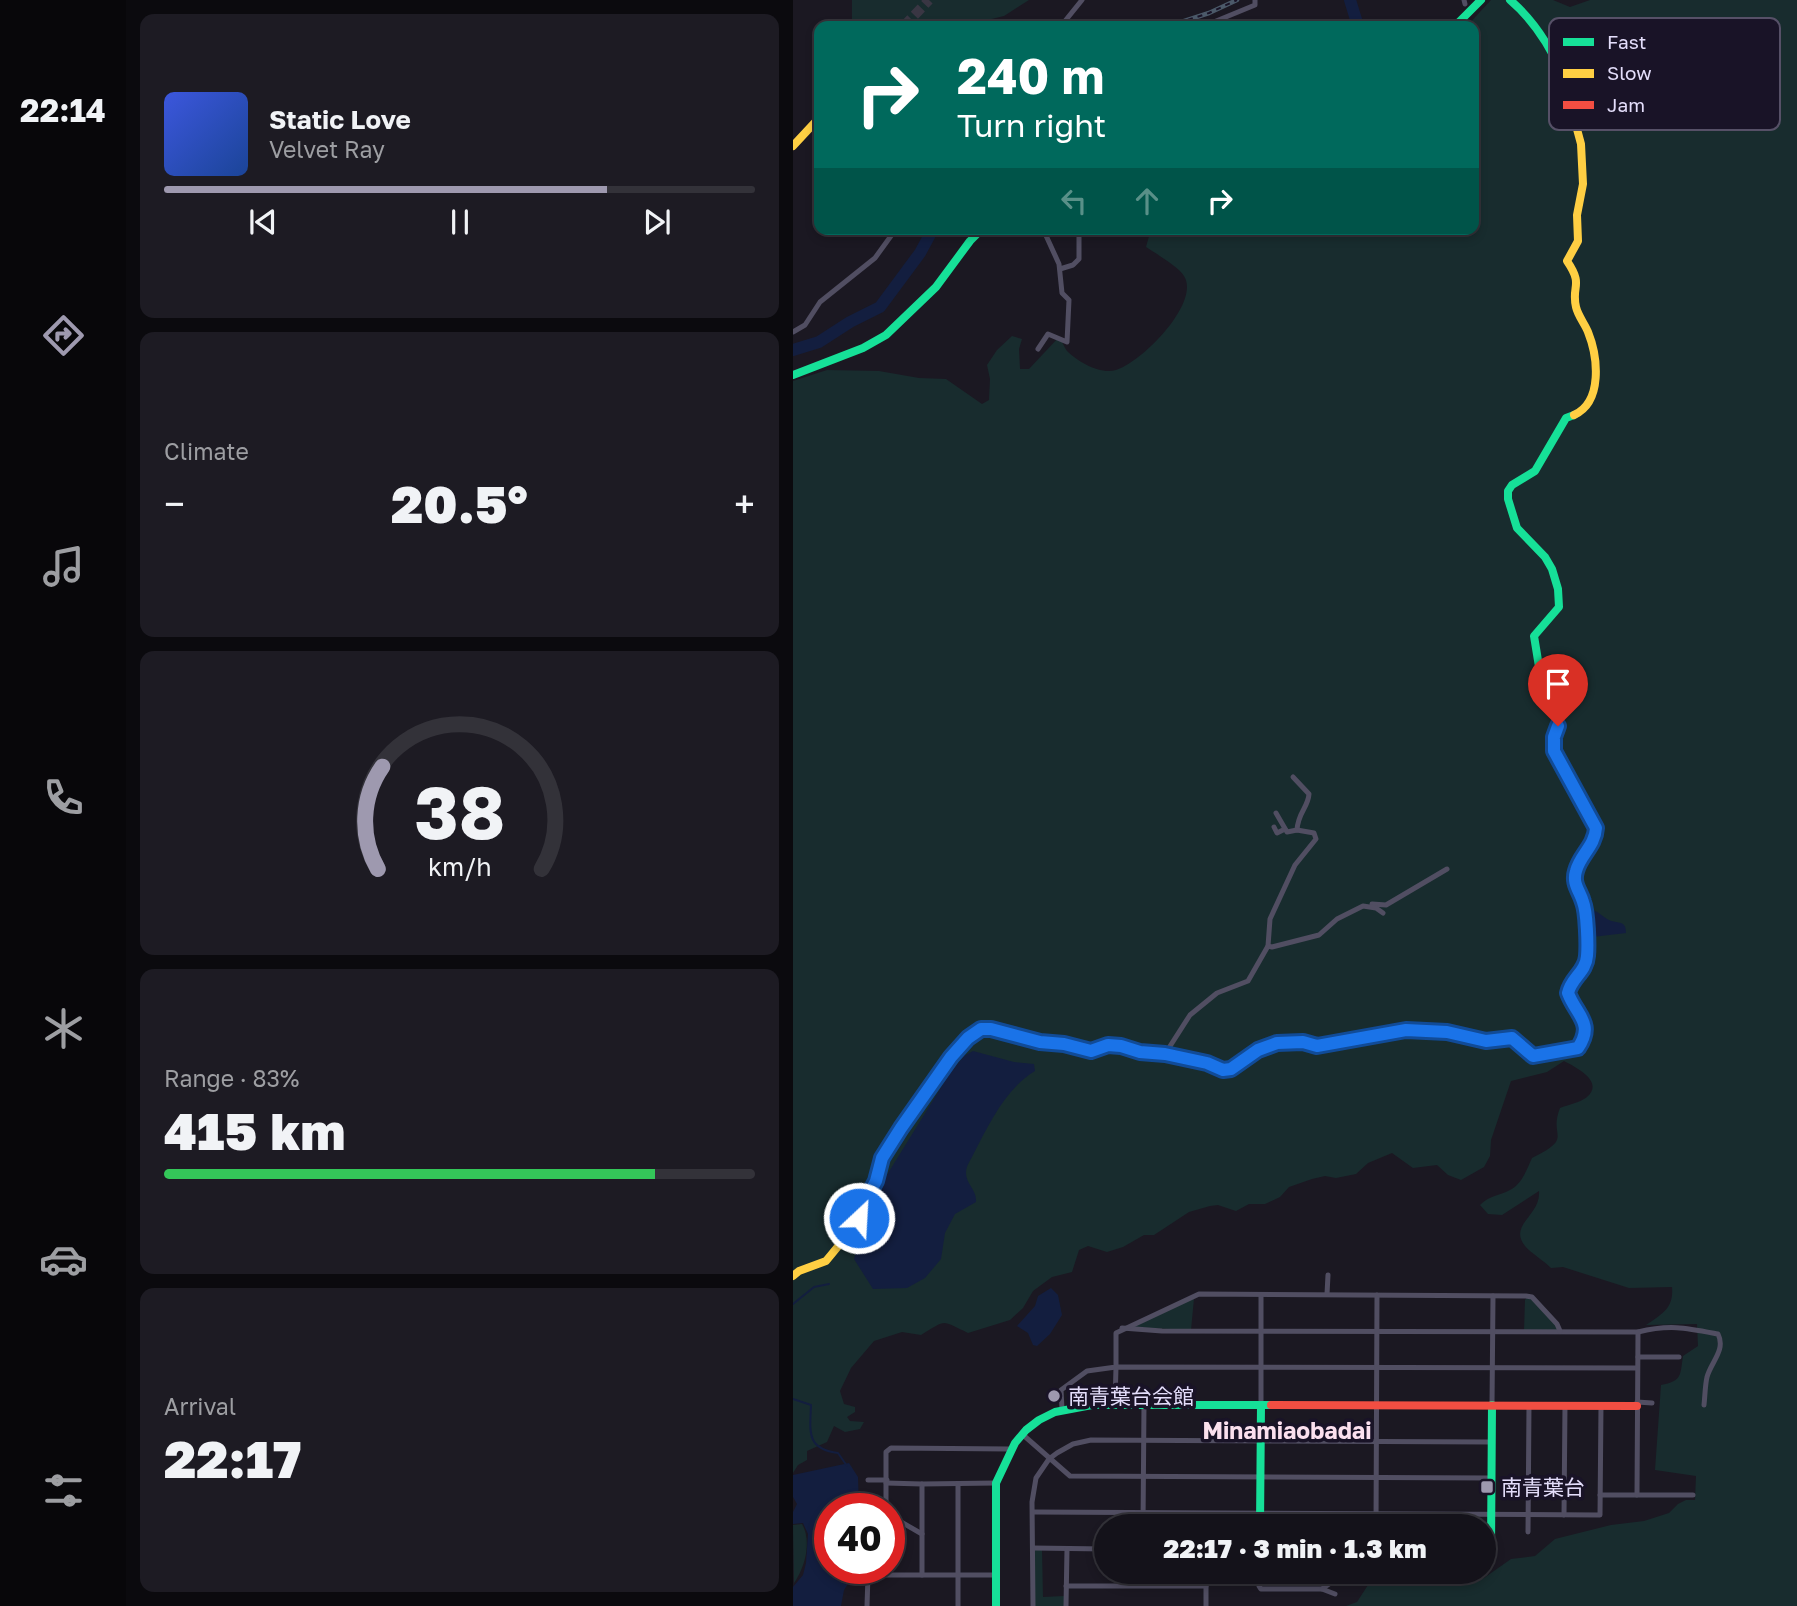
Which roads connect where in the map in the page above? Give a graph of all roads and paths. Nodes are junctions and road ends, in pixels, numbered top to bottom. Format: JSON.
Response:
{"nodes":[{"id":1,"x":1082,"y":0,"type":"edge"},
{"id":2,"x":1255,"y":0,"type":"edge"},
{"id":3,"x":1481,"y":0,"type":"edge"},
{"id":4,"x":1510,"y":0,"type":"edge"},
{"id":5,"x":1065,"y":21,"type":"edge"},
{"id":6,"x":1217,"y":21,"type":"edge"},
{"id":7,"x":1460,"y":21,"type":"edge"},
{"id":8,"x":1549,"y":50,"type":"edge"},
{"id":9,"x":814,"y":123,"type":"edge"},
{"id":10,"x":1577,"y":130,"type":"edge"},
{"id":11,"x":793,"y":146,"type":"edge"},
{"id":12,"x":892,"y":235,"type":"edge"},
{"id":13,"x":976,"y":235,"type":"edge"},
{"id":14,"x":1045,"y":235,"type":"edge"},
{"id":15,"x":1079,"y":235,"type":"edge"},
{"id":16,"x":1060,"y":272,"type":"junction"},
{"id":17,"x":1053,"y":284,"type":"dead end"},
{"id":18,"x":793,"y":332,"type":"edge"},
{"id":19,"x":1038,"y":349,"type":"dead end"},
{"id":20,"x":793,"y":375,"type":"edge"},
{"id":21,"x":1293,"y":777,"type":"dead end"},
{"id":22,"x":1276,"y":813,"type":"dead end"},
{"id":23,"x":1296,"y":820,"type":"dead end"},
{"id":24,"x":1274,"y":827,"type":"dead end"},
{"id":25,"x":1285,"y":829,"type":"junction"},
{"id":26,"x":1296,"y":830,"type":"junction"},
{"id":27,"x":1447,"y":869,"type":"dead end"},
{"id":28,"x":1363,"y":906,"type":"junction"},
{"id":29,"x":1383,"y":913,"type":"dead end"},
{"id":30,"x":1268,"y":946,"type":"junction"},
{"id":31,"x":1163,"y":1039,"type":"dead end"},
{"id":32,"x":1170,"y":1044,"type":"junction"},
{"id":33,"x":1165,"y":1054,"type":"junction"},
{"id":34,"x":1328,"y":1275,"type":"dead end"},
{"id":35,"x":793,"y":1276,"type":"edge"},
{"id":36,"x":1327,"y":1294,"type":"junction"},
{"id":37,"x":1261,"y":1295,"type":"junction"},
{"id":38,"x":1377,"y":1295,"type":"junction"},
{"id":39,"x":1493,"y":1296,"type":"junction"},
{"id":40,"x":1122,"y":1328,"type":"junction"},
{"id":41,"x":1260,"y":1331,"type":"junction"},
{"id":42,"x":1560,"y":1331,"type":"junction"},
{"id":43,"x":1376,"y":1332,"type":"junction"},
{"id":44,"x":1492,"y":1332,"type":"junction"},
{"id":45,"x":1638,"y":1332,"type":"junction"},
{"id":46,"x":1638,"y":1357,"type":"junction"},
{"id":47,"x":1679,"y":1357,"type":"dead end"},
{"id":48,"x":1116,"y":1367,"type":"junction"},
{"id":49,"x":1260,"y":1368,"type":"junction"},
{"id":50,"x":1376,"y":1368,"type":"junction"},
{"id":51,"x":1492,"y":1368,"type":"junction"},
{"id":52,"x":1638,"y":1368,"type":"junction"},
{"id":53,"x":1652,"y":1403,"type":"dead end"},
{"id":54,"x":1116,"y":1404,"type":"junction"},
{"id":55,"x":1144,"y":1404,"type":"junction"},
{"id":56,"x":1637,"y":1404,"type":"junction"},
{"id":57,"x":1261,"y":1405,"type":"junction"},
{"id":58,"x":1376,"y":1405,"type":"junction"},
{"id":59,"x":1492,"y":1405,"type":"junction"},
{"id":60,"x":1529,"y":1405,"type":"junction"},
{"id":61,"x":1565,"y":1405,"type":"junction"},
{"id":62,"x":1601,"y":1405,"type":"junction"},
{"id":63,"x":1704,"y":1405,"type":"dead end"},
{"id":64,"x":1062,"y":1409,"type":"junction"},
{"id":65,"x":1022,"y":1434,"type":"junction"},
{"id":66,"x":1144,"y":1440,"type":"junction"},
{"id":67,"x":1260,"y":1441,"type":"junction"},
{"id":68,"x":1376,"y":1441,"type":"junction"},
{"id":69,"x":1491,"y":1441,"type":"junction"},
{"id":70,"x":1010,"y":1449,"type":"junction"},
{"id":71,"x":1049,"y":1459,"type":"junction"},
{"id":72,"x":1143,"y":1477,"type":"junction"},
{"id":73,"x":1259,"y":1478,"type":"junction"},
{"id":74,"x":1376,"y":1478,"type":"junction"},
{"id":75,"x":1491,"y":1478,"type":"junction"},
{"id":76,"x":868,"y":1480,"type":"dead end"},
{"id":77,"x":887,"y":1481,"type":"junction"},
{"id":78,"x":996,"y":1483,"type":"junction"},
{"id":79,"x":922,"y":1484,"type":"junction"},
{"id":80,"x":958,"y":1484,"type":"junction"},
{"id":81,"x":887,"y":1493,"type":"edge"},
{"id":82,"x":1600,"y":1495,"type":"junction"},
{"id":83,"x":1637,"y":1495,"type":"junction"},
{"id":84,"x":1693,"y":1495,"type":"dead end"},
{"id":85,"x":1033,"y":1513,"type":"junction"},
{"id":86,"x":1144,"y":1513,"type":"junction"},
{"id":87,"x":1259,"y":1513,"type":"junction"},
{"id":88,"x":1376,"y":1513,"type":"junction"},
{"id":89,"x":1492,"y":1514,"type":"joint"},
{"id":90,"x":1496,"y":1514,"type":"edge"},
{"id":91,"x":1528,"y":1515,"type":"junction"},
{"id":92,"x":1564,"y":1515,"type":"junction"},
{"id":93,"x":905,"y":1524,"type":"edge"},
{"id":94,"x":1528,"y":1532,"type":"dead end"},
{"id":95,"x":922,"y":1534,"type":"junction"},
{"id":96,"x":1033,"y":1548,"type":"junction"},
{"id":97,"x":1067,"y":1549,"type":"junction"},
{"id":98,"x":1094,"y":1549,"type":"edge"},
{"id":99,"x":923,"y":1575,"type":"junction"},
{"id":100,"x":959,"y":1575,"type":"junction"},
{"id":101,"x":995,"y":1575,"type":"junction"},
{"id":102,"x":1259,"y":1584,"type":"edge"},
{"id":103,"x":1329,"y":1584,"type":"edge"},
{"id":104,"x":1066,"y":1586,"type":"junction"},
{"id":105,"x":1206,"y":1586,"type":"joint"},
{"id":106,"x":1322,"y":1589,"type":"junction"},
{"id":107,"x":1335,"y":1594,"type":"dead end"},
{"id":108,"x":867,"y":1606,"type":"edge"},
{"id":109,"x":958,"y":1606,"type":"edge"},
{"id":110,"x":996,"y":1606,"type":"edge"},
{"id":111,"x":1033,"y":1606,"type":"edge"},
{"id":112,"x":1066,"y":1606,"type":"edge"},
{"id":113,"x":1206,"y":1606,"type":"edge"}],
"edges":[{"from":1,"to":5,"type":"street"},
{"from":2,"to":6,"type":"street"},
{"from":3,"to":7,"type":"main road"},
{"from":4,"to":8,"type":"main road"},
{"from":9,"to":11,"type":"main road"},
{"from":10,"to":33,"type":"main road"},
{"from":12,"to":18,"type":"street"},
{"from":13,"to":20,"type":"main road"},
{"from":14,"to":16,"type":"street"},
{"from":15,"to":16,"type":"street"},
{"from":16,"to":17,"type":"street"},
{"from":16,"to":19,"type":"street"},
{"from":21,"to":26,"type":"street"},
{"from":22,"to":25,"type":"street"},
{"from":23,"to":26,"type":"street"},
{"from":24,"to":25,"type":"street"},
{"from":25,"to":26,"type":"street"},
{"from":26,"to":30,"type":"street"},
{"from":27,"to":28,"type":"street"},
{"from":28,"to":29,"type":"street"},
{"from":28,"to":30,"type":"street"},
{"from":30,"to":32,"type":"street"},
{"from":31,"to":32,"type":"street"},
{"from":32,"to":33,"type":"street"},
{"from":33,"to":35,"type":"main road"},
{"from":34,"to":36,"type":"street"},
{"from":36,"to":37,"type":"street"},
{"from":36,"to":38,"type":"street"},
{"from":37,"to":40,"type":"street"},
{"from":37,"to":41,"type":"street"},
{"from":38,"to":39,"type":"street"},
{"from":38,"to":43,"type":"street"},
{"from":39,"to":42,"type":"street"},
{"from":39,"to":44,"type":"street"},
{"from":40,"to":41,"type":"street"},
{"from":40,"to":48,"type":"street"},
{"from":41,"to":43,"type":"street"},
{"from":41,"to":49,"type":"street"},
{"from":42,"to":44,"type":"street"},
{"from":42,"to":45,"type":"street"},
{"from":43,"to":44,"type":"street"},
{"from":43,"to":50,"type":"street"},
{"from":44,"to":51,"type":"street"},
{"from":45,"to":46,"type":"street"},
{"from":45,"to":63,"type":"street"},
{"from":46,"to":47,"type":"street"},
{"from":46,"to":52,"type":"street"},
{"from":48,"to":49,"type":"street"},
{"from":48,"to":54,"type":"street"},
{"from":48,"to":64,"type":"street"},
{"from":49,"to":50,"type":"street"},
{"from":49,"to":57,"type":"street"},
{"from":50,"to":51,"type":"street"},
{"from":50,"to":58,"type":"street"},
{"from":51,"to":52,"type":"street"},
{"from":51,"to":59,"type":"street"},
{"from":52,"to":56,"type":"street"},
{"from":53,"to":56,"type":"street"},
{"from":54,"to":55,"type":"main road"},
{"from":54,"to":64,"type":"main road"},
{"from":55,"to":57,"type":"main road"},
{"from":55,"to":66,"type":"street"},
{"from":56,"to":62,"type":"main road"},
{"from":56,"to":83,"type":"street"},
{"from":57,"to":58,"type":"main road"},
{"from":57,"to":67,"type":"main road"},
{"from":58,"to":59,"type":"main road"},
{"from":58,"to":68,"type":"street"},
{"from":59,"to":60,"type":"main road"},
{"from":59,"to":69,"type":"main road"},
{"from":60,"to":61,"type":"main road"},
{"from":60,"to":91,"type":"street"},
{"from":61,"to":62,"type":"main road"},
{"from":61,"to":92,"type":"street"},
{"from":62,"to":82,"type":"street"},
{"from":64,"to":65,"type":"main road"},
{"from":65,"to":70,"type":"main road"},
{"from":65,"to":71,"type":"street"},
{"from":66,"to":67,"type":"street"},
{"from":66,"to":71,"type":"street"},
{"from":66,"to":72,"type":"street"},
{"from":67,"to":68,"type":"street"},
{"from":67,"to":73,"type":"main road"},
{"from":68,"to":69,"type":"street"},
{"from":68,"to":74,"type":"street"},
{"from":69,"to":75,"type":"main road"},
{"from":70,"to":77,"type":"street"},
{"from":70,"to":78,"type":"main road"},
{"from":71,"to":72,"type":"street"},
{"from":71,"to":85,"type":"street"},
{"from":72,"to":73,"type":"street"},
{"from":72,"to":86,"type":"street"},
{"from":73,"to":74,"type":"street"},
{"from":73,"to":87,"type":"main road"},
{"from":74,"to":75,"type":"street"},
{"from":74,"to":88,"type":"street"},
{"from":75,"to":89,"type":"main road"},
{"from":76,"to":77,"type":"street"},
{"from":77,"to":79,"type":"street"},
{"from":77,"to":81,"type":"street"},
{"from":78,"to":80,"type":"street"},
{"from":78,"to":101,"type":"main road"},
{"from":79,"to":80,"type":"street"},
{"from":79,"to":95,"type":"street"},
{"from":80,"to":100,"type":"street"},
{"from":82,"to":83,"type":"street"},
{"from":82,"to":92,"type":"street"},
{"from":83,"to":84,"type":"street"},
{"from":85,"to":86,"type":"street"},
{"from":85,"to":96,"type":"street"},
{"from":86,"to":87,"type":"street"},
{"from":87,"to":88,"type":"street"},
{"from":88,"to":89,"type":"street"},
{"from":90,"to":91,"type":"street"},
{"from":91,"to":92,"type":"street"},
{"from":91,"to":94,"type":"street"},
{"from":93,"to":95,"type":"street"},
{"from":95,"to":99,"type":"street"},
{"from":96,"to":97,"type":"street"},
{"from":96,"to":111,"type":"street"},
{"from":97,"to":98,"type":"street"},
{"from":97,"to":104,"type":"street"},
{"from":99,"to":100,"type":"street"},
{"from":99,"to":108,"type":"street"},
{"from":100,"to":101,"type":"street"},
{"from":100,"to":109,"type":"street"},
{"from":101,"to":110,"type":"main road"},
{"from":102,"to":106,"type":"street"},
{"from":103,"to":106,"type":"street"},
{"from":104,"to":105,"type":"street"},
{"from":104,"to":112,"type":"street"},
{"from":105,"to":113,"type":"street"},
{"from":106,"to":107,"type":"street"}]}
